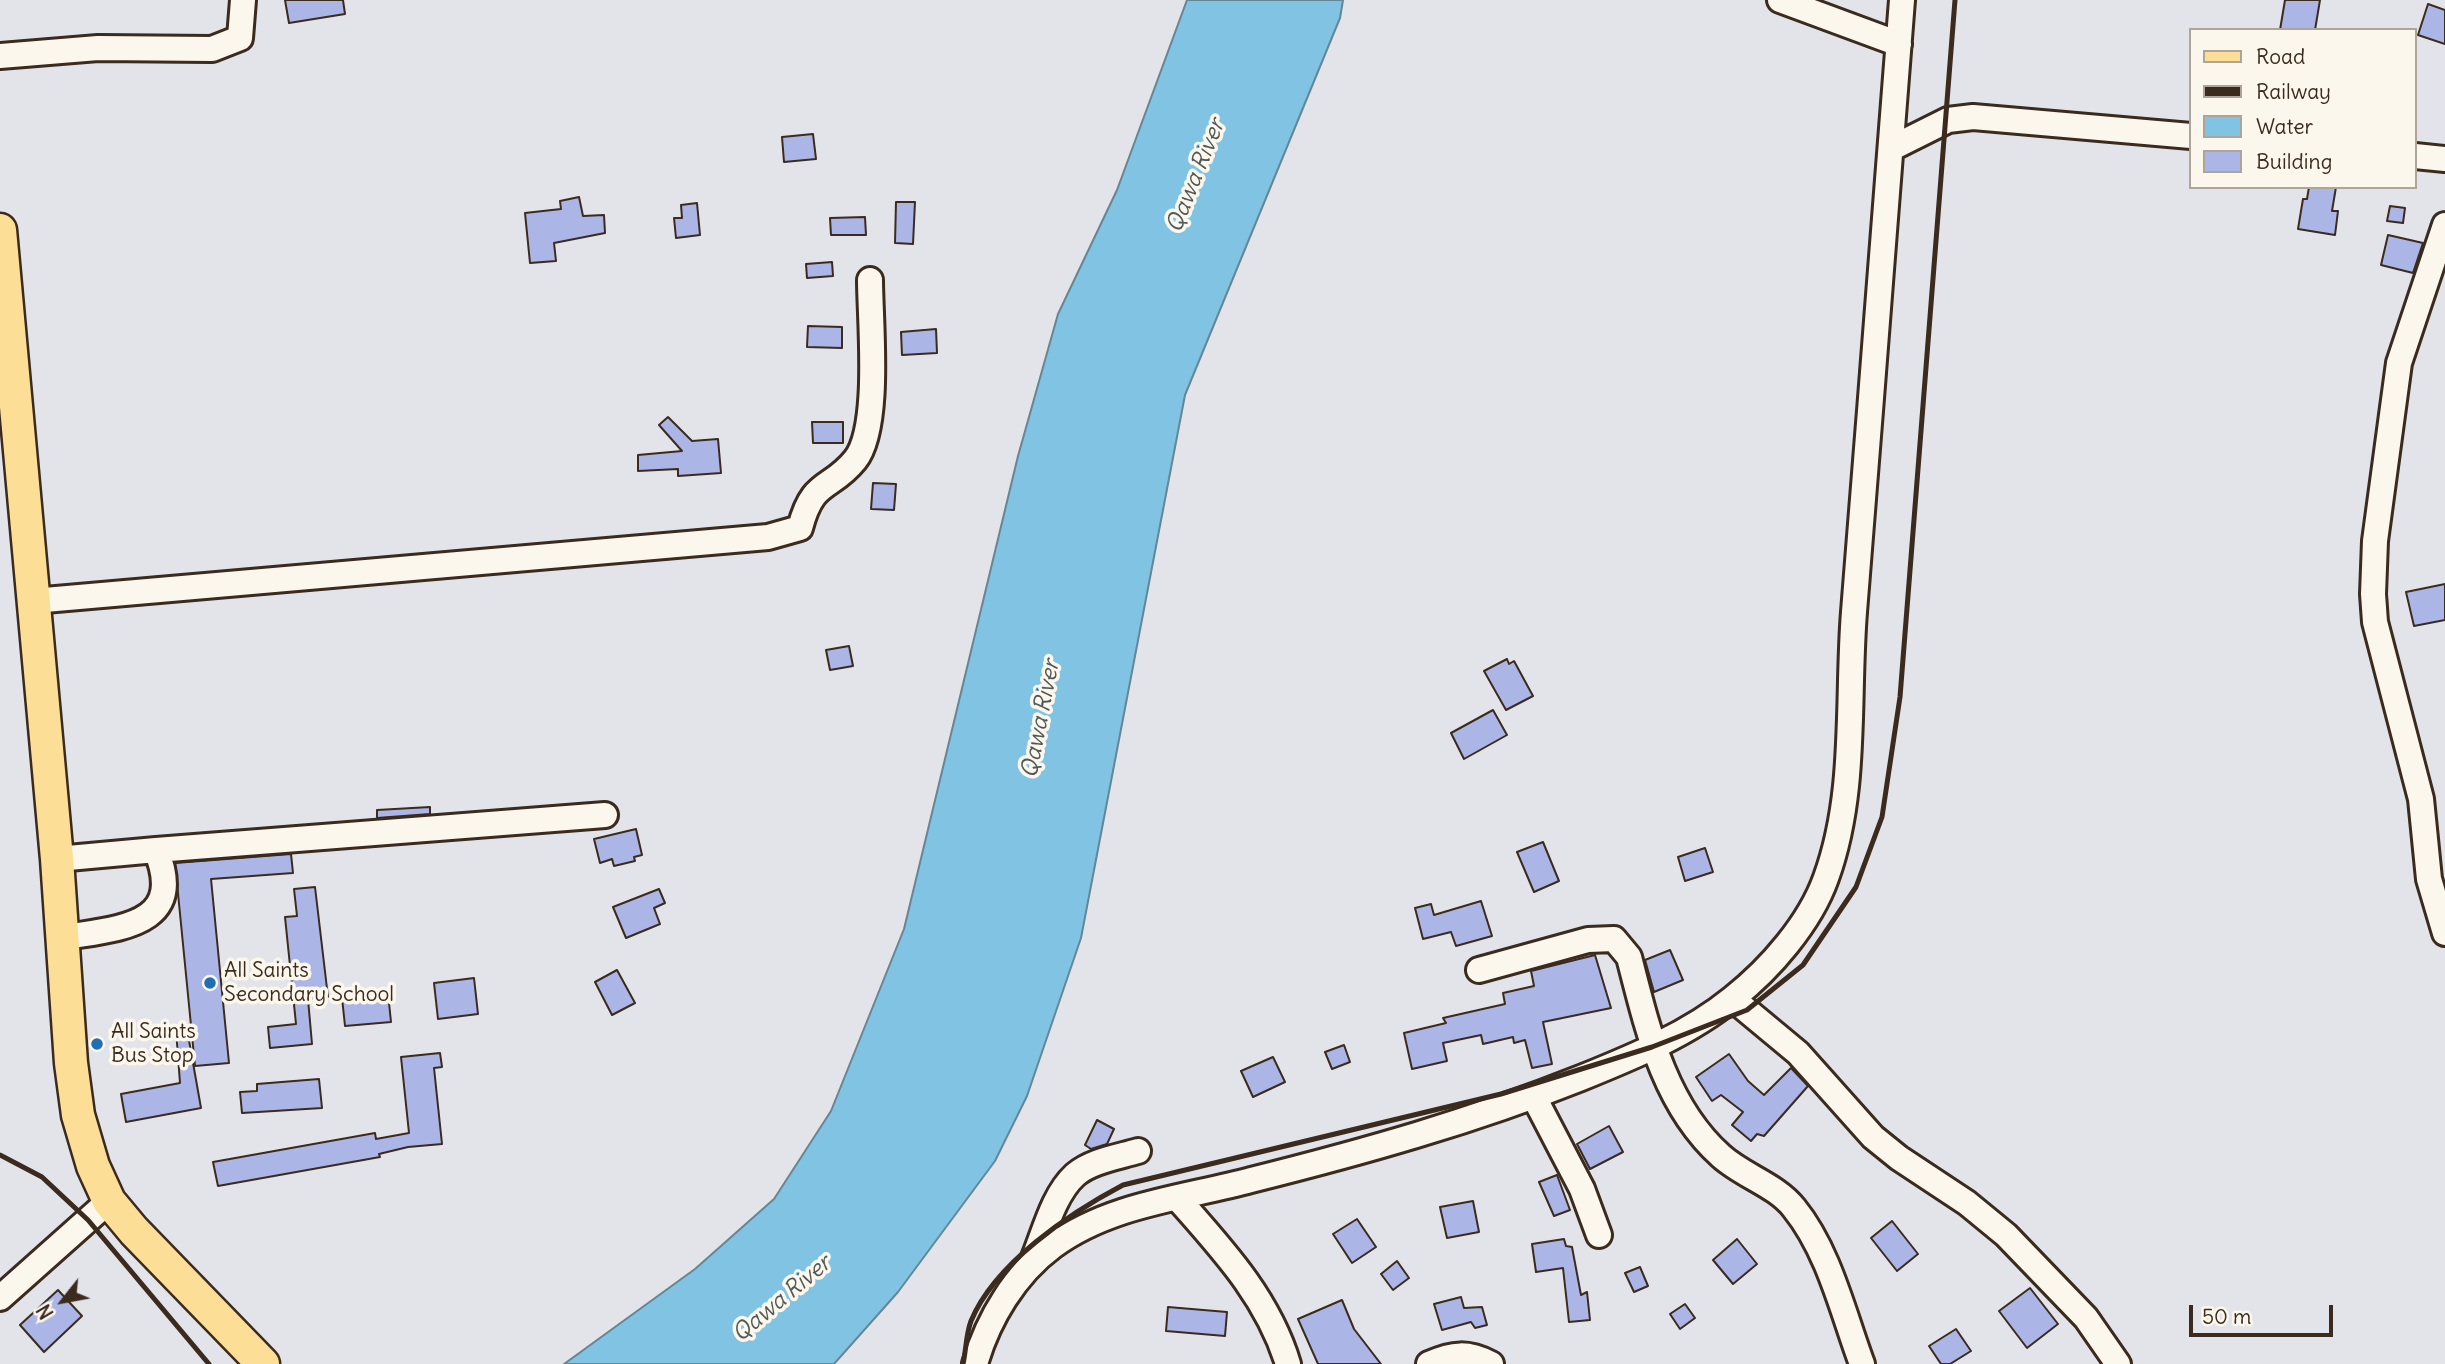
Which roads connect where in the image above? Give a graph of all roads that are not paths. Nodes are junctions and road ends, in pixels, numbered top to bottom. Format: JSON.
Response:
{"nodes":[{"id":1,"x":243,"y":0,"type":"edge"},
{"id":2,"x":1780,"y":0,"type":"edge"},
{"id":3,"x":1902,"y":0,"type":"edge"},
{"id":4,"x":1899,"y":44,"type":"junction"},
{"id":5,"x":0,"y":56,"type":"edge"},
{"id":6,"x":2190,"y":136,"type":"edge"},
{"id":7,"x":1892,"y":148,"type":"junction"},
{"id":8,"x":2417,"y":156,"type":"edge"},
{"id":9,"x":2445,"y":159,"type":"edge"},
{"id":10,"x":2445,"y":225,"type":"edge"},
{"id":11,"x":0,"y":230,"type":"edge"},
{"id":12,"x":870,"y":280,"type":"dead end"},
{"id":13,"x":33,"y":601,"type":"junction"},
{"id":14,"x":605,"y":815,"type":"dead end"},
{"id":15,"x":156,"y":850,"type":"junction"},
{"id":16,"x":57,"y":859,"type":"junction"},
{"id":17,"x":2445,"y":933,"type":"edge"},
{"id":18,"x":61,"y":937,"type":"junction"},
{"id":19,"x":1479,"y":970,"type":"dead end"},
{"id":20,"x":1733,"y":999,"type":"junction"},
{"id":21,"x":1652,"y":1047,"type":"junction"},
{"id":22,"x":1534,"y":1097,"type":"junction"},
{"id":23,"x":1138,"y":1151,"type":"dead end"},
{"id":24,"x":1178,"y":1199,"type":"junction"},
{"id":25,"x":109,"y":1201,"type":"junction"},
{"id":26,"x":1599,"y":1235,"type":"dead end"},
{"id":27,"x":1030,"y":1267,"type":"junction"},
{"id":28,"x":0,"y":1298,"type":"edge"},
{"id":29,"x":263,"y":1364,"type":"edge"},
{"id":30,"x":975,"y":1364,"type":"edge"},
{"id":31,"x":1288,"y":1364,"type":"edge"},
{"id":32,"x":1429,"y":1364,"type":"edge"},
{"id":33,"x":1491,"y":1364,"type":"edge"},
{"id":34,"x":1861,"y":1364,"type":"edge"},
{"id":35,"x":2118,"y":1364,"type":"edge"}],
"edges":[{"from":1,"to":5,"type":"street"},
{"from":2,"to":4,"type":"street"},
{"from":3,"to":4,"type":"street"},
{"from":4,"to":7,"type":"street"},
{"from":6,"to":7,"type":"street"},
{"from":7,"to":20,"type":"street"},
{"from":8,"to":9,"type":"street"},
{"from":10,"to":17,"type":"street"},
{"from":11,"to":13,"type":"main road"},
{"from":12,"to":13,"type":"street"},
{"from":13,"to":16,"type":"main road"},
{"from":14,"to":15,"type":"street"},
{"from":15,"to":16,"type":"street"},
{"from":15,"to":18,"type":"street"},
{"from":16,"to":18,"type":"main road"},
{"from":18,"to":25,"type":"main road"},
{"from":19,"to":21,"type":"street"},
{"from":20,"to":21,"type":"street"},
{"from":20,"to":35,"type":"street"},
{"from":21,"to":22,"type":"street"},
{"from":21,"to":34,"type":"street"},
{"from":22,"to":24,"type":"street"},
{"from":22,"to":26,"type":"street"},
{"from":23,"to":27,"type":"street"},
{"from":24,"to":27,"type":"street"},
{"from":24,"to":31,"type":"street"},
{"from":25,"to":28,"type":"street"},
{"from":25,"to":29,"type":"main road"},
{"from":27,"to":30,"type":"street"},
{"from":32,"to":33,"type":"street"}]}
